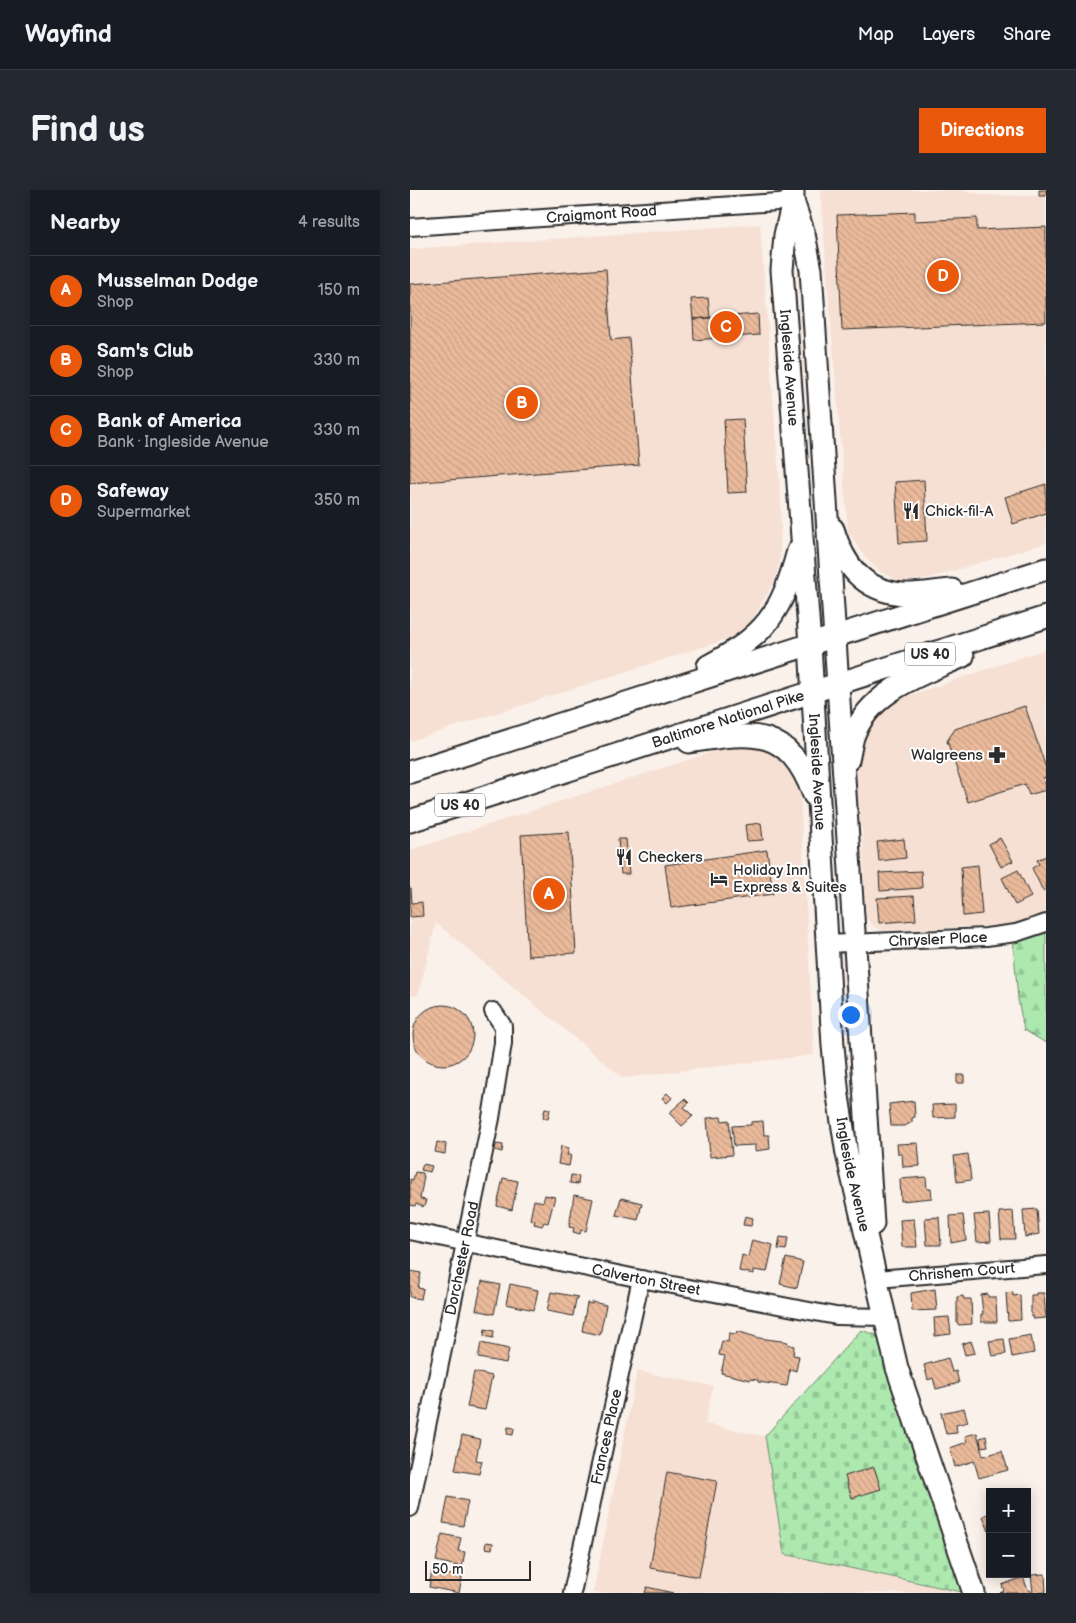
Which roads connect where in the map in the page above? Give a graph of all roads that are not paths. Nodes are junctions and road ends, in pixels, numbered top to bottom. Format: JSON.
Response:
{"nodes":[{"id":1,"x":793,"y":196,"type":"edge"},
{"id":2,"x":410,"y":228,"type":"edge"},
{"id":3,"x":826,"y":506,"type":"junction"},
{"id":4,"x":802,"y":534,"type":"junction"},
{"id":5,"x":1046,"y":569,"type":"edge"},
{"id":6,"x":992,"y":586,"type":"junction"},
{"id":7,"x":1046,"y":618,"type":"edge"},
{"id":8,"x":835,"y":636,"type":"junction"},
{"id":9,"x":810,"y":644,"type":"junction"},
{"id":10,"x":837,"y":684,"type":"junction"},
{"id":11,"x":813,"y":691,"type":"junction"},
{"id":12,"x":657,"y":692,"type":"junction"},
{"id":13,"x":627,"y":751,"type":"junction"},
{"id":14,"x":454,"y":758,"type":"junction"},
{"id":15,"x":410,"y":762,"type":"edge"},
{"id":16,"x":410,"y":772,"type":"edge"},
{"id":17,"x":844,"y":777,"type":"junction"},
{"id":18,"x":820,"y":813,"type":"junction"},
{"id":19,"x":414,"y":818,"type":"edge"},
{"id":20,"x":1046,"y":922,"type":"edge"},
{"id":21,"x":855,"y":943,"type":"junction"},
{"id":22,"x":828,"y":944,"type":"junction"},
{"id":23,"x":493,"y":1011,"type":"dead end"},
{"id":24,"x":410,"y":1231,"type":"edge"},
{"id":25,"x":465,"y":1243,"type":"junction"},
{"id":26,"x":1046,"y":1265,"type":"edge"},
{"id":27,"x":640,"y":1279,"type":"junction"},
{"id":28,"x":877,"y":1279,"type":"junction"},
{"id":29,"x":884,"y":1317,"type":"junction"},
{"id":30,"x":410,"y":1508,"type":"edge"},
{"id":31,"x":572,"y":1593,"type":"edge"},
{"id":32,"x":974,"y":1593,"type":"edge"}],
"edges":[{"from":1,"to":2,"type":"street","name":"Craigmont Road"},
{"from":1,"to":3,"type":"main road","name":"Ingleside Avenue"},
{"from":1,"to":4,"type":"main road","name":"Ingleside Avenue"},
{"from":3,"to":6,"type":"main road"},
{"from":3,"to":8,"type":"main road","name":"Ingleside Avenue"},
{"from":4,"to":9,"type":"main road","name":"Ingleside Avenue"},
{"from":4,"to":12,"type":"main road"},
{"from":5,"to":6,"type":"main road"},
{"from":6,"to":8,"type":"main road"},
{"from":7,"to":10,"type":"main road","name":"Baltimore National Pike","number":"US 40"},
{"from":7,"to":17,"type":"main road"},
{"from":8,"to":9,"type":"main road"},
{"from":8,"to":10,"type":"main road","name":"Ingleside Avenue"},
{"from":9,"to":11,"type":"main road","name":"Ingleside Avenue"},
{"from":9,"to":12,"type":"main road"},
{"from":10,"to":11,"type":"main road","name":"Baltimore National Pike","number":"US 40"},
{"from":10,"to":17,"type":"main road","name":"Ingleside Avenue"},
{"from":11,"to":13,"type":"main road","name":"Baltimore National Pike","number":"US 40"},
{"from":11,"to":18,"type":"main road","name":"Ingleside Avenue"},
{"from":12,"to":14,"type":"main road"},
{"from":13,"to":18,"type":"main road"},
{"from":13,"to":19,"type":"main road","name":"Baltimore National Pike","number":"US 40"},
{"from":14,"to":15,"type":"main road"},
{"from":14,"to":16,"type":"main road"},
{"from":17,"to":21,"type":"main road","name":"Ingleside Avenue"},
{"from":18,"to":22,"type":"main road","name":"Ingleside Avenue"},
{"from":20,"to":21,"type":"street","name":"Chrysler Place"},
{"from":21,"to":22,"type":"street","name":"Chrysler Place"},
{"from":21,"to":28,"type":"main road","name":"Ingleside Avenue"},
{"from":22,"to":28,"type":"main road","name":"Ingleside Avenue"},
{"from":23,"to":25,"type":"street","name":"Dorchester Road"},
{"from":24,"to":25,"type":"street","name":"Calverton Street"},
{"from":25,"to":27,"type":"street","name":"Calverton Street"},
{"from":25,"to":30,"type":"street","name":"Dorchester Road"},
{"from":26,"to":28,"type":"street","name":"Chrishem Court"},
{"from":27,"to":29,"type":"street","name":"Calverton Street"},
{"from":27,"to":31,"type":"street","name":"Frances Place"},
{"from":28,"to":29,"type":"main road","name":"Ingleside Avenue"},
{"from":29,"to":32,"type":"main road","name":"Ingleside Avenue"}]}
